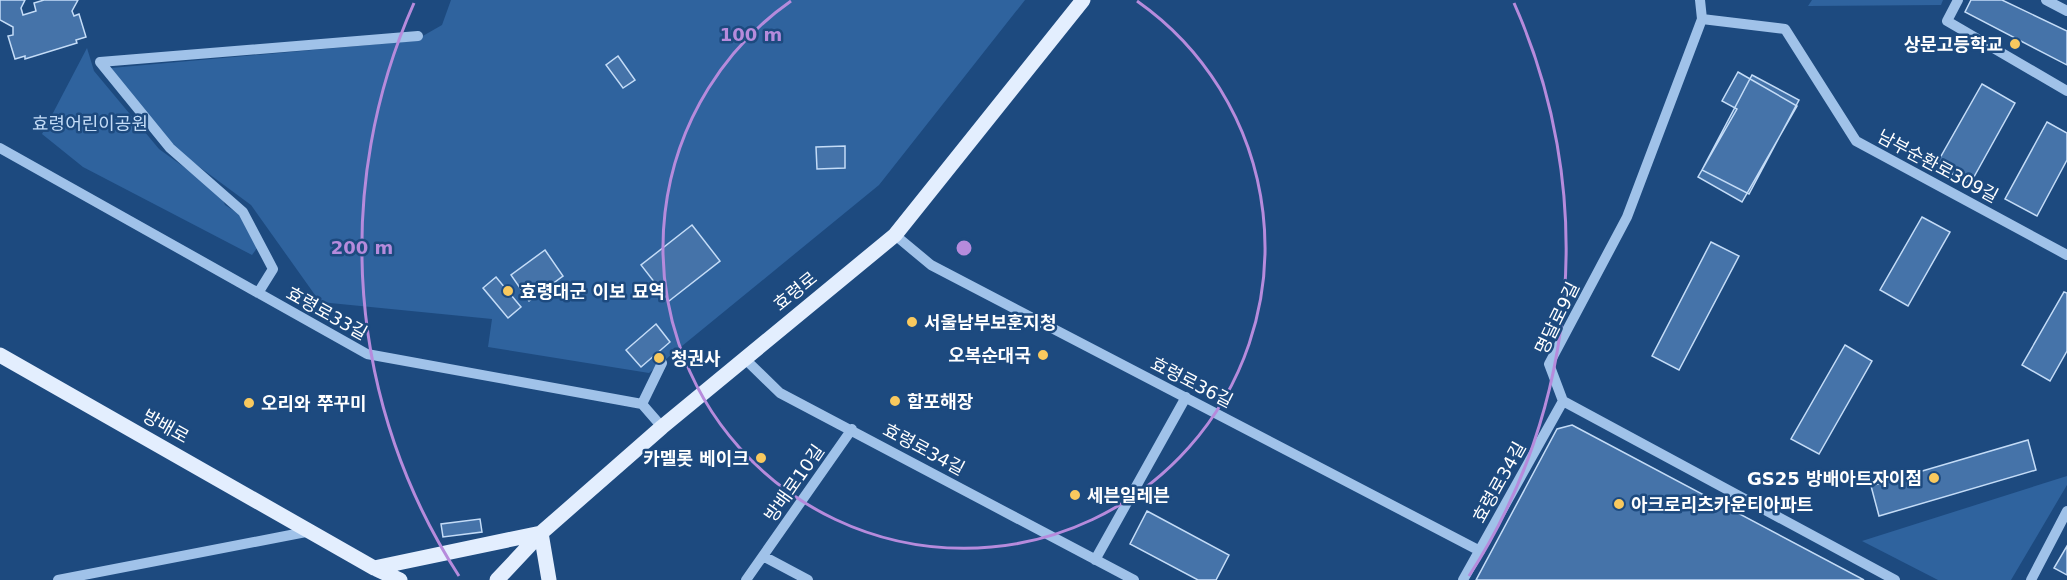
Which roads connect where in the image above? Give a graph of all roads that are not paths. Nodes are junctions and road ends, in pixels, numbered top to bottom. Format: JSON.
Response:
{"nodes":[{"id":1,"x":1083,"y":0,"type":"edge"},
{"id":2,"x":1700,"y":0,"type":"edge"},
{"id":3,"x":1958,"y":0,"type":"edge"},
{"id":4,"x":2046,"y":0,"type":"edge"},
{"id":5,"x":2067,"y":10,"type":"edge"},
{"id":6,"x":1702,"y":19,"type":"junction"},
{"id":7,"x":418,"y":36,"type":"dead end"},
{"id":8,"x":2067,"y":91,"type":"edge"},
{"id":9,"x":0,"y":148,"type":"edge"},
{"id":10,"x":895,"y":235,"type":"junction"},
{"id":11,"x":2067,"y":255,"type":"edge"},
{"id":12,"x":258,"y":293,"type":"junction"},
{"id":13,"x":0,"y":355,"type":"edge"},
{"id":14,"x":659,"y":358,"type":"dead end"},
{"id":15,"x":744,"y":358,"type":"junction"},
{"id":16,"x":1186,"y":397,"type":"junction"},
{"id":17,"x":1563,"y":401,"type":"junction"},
{"id":18,"x":642,"y":404,"type":"junction"},
{"id":19,"x":662,"y":428,"type":"junction"},
{"id":20,"x":852,"y":429,"type":"junction"},
{"id":21,"x":2067,"y":512,"type":"edge"},
{"id":22,"x":312,"y":531,"type":"junction"},
{"id":23,"x":541,"y":533,"type":"junction"},
{"id":24,"x":1480,"y":550,"type":"junction"},
{"id":25,"x":763,"y":556,"type":"junction"},
{"id":26,"x":1095,"y":560,"type":"junction"},
{"id":27,"x":375,"y":574,"type":"edge"},
{"id":28,"x":58,"y":580,"type":"edge"},
{"id":29,"x":400,"y":580,"type":"edge"},
{"id":30,"x":497,"y":580,"type":"edge"},
{"id":31,"x":549,"y":580,"type":"edge"},
{"id":32,"x":746,"y":580,"type":"edge"},
{"id":33,"x":808,"y":580,"type":"edge"},
{"id":34,"x":1134,"y":580,"type":"edge"},
{"id":35,"x":1463,"y":580,"type":"edge"},
{"id":36,"x":1895,"y":580,"type":"edge"},
{"id":37,"x":2031,"y":580,"type":"edge"}],
"edges":[{"from":1,"to":10,"type":"main road","name":"효령로"},
{"from":2,"to":6,"type":"street","name":"명달로9길"},
{"from":3,"to":8,"type":"street"},
{"from":4,"to":5,"type":"street"},
{"from":6,"to":11,"type":"street","name":"남부순환로309길"},
{"from":6,"to":17,"type":"street","name":"명달로9길"},
{"from":7,"to":12,"type":"street"},
{"from":9,"to":12,"type":"street","name":"효령로33길"},
{"from":10,"to":15,"type":"main road","name":"효령로"},
{"from":10,"to":16,"type":"street","name":"효령로36길"},
{"from":12,"to":18,"type":"street","name":"효령로33길"},
{"from":13,"to":22,"type":"main road","name":"방배로"},
{"from":14,"to":18,"type":"street"},
{"from":15,"to":19,"type":"main road","name":"효령로"},
{"from":15,"to":20,"type":"street","name":"효령로34길"},
{"from":16,"to":24,"type":"street","name":"효령로36길"},
{"from":16,"to":26,"type":"street"},
{"from":17,"to":24,"type":"street","name":"효령로34길"},
{"from":17,"to":36,"type":"street"},
{"from":18,"to":19,"type":"street"},
{"from":19,"to":23,"type":"main road","name":"효령로"},
{"from":20,"to":25,"type":"street","name":"방배로10길"},
{"from":20,"to":26,"type":"street","name":"효령로34길"},
{"from":21,"to":37,"type":"street"},
{"from":22,"to":27,"type":"main road","name":"방배로"},
{"from":22,"to":28,"type":"street"},
{"from":23,"to":27,"type":"main road"},
{"from":23,"to":30,"type":"main road","name":"효령로"},
{"from":23,"to":31,"type":"main road"},
{"from":24,"to":35,"type":"street","name":"효령로34길"},
{"from":25,"to":32,"type":"street","name":"방배로10길"},
{"from":25,"to":33,"type":"street"},
{"from":26,"to":34,"type":"street","name":"효령로34길"},
{"from":27,"to":29,"type":"main road","name":"방배로"}]}
